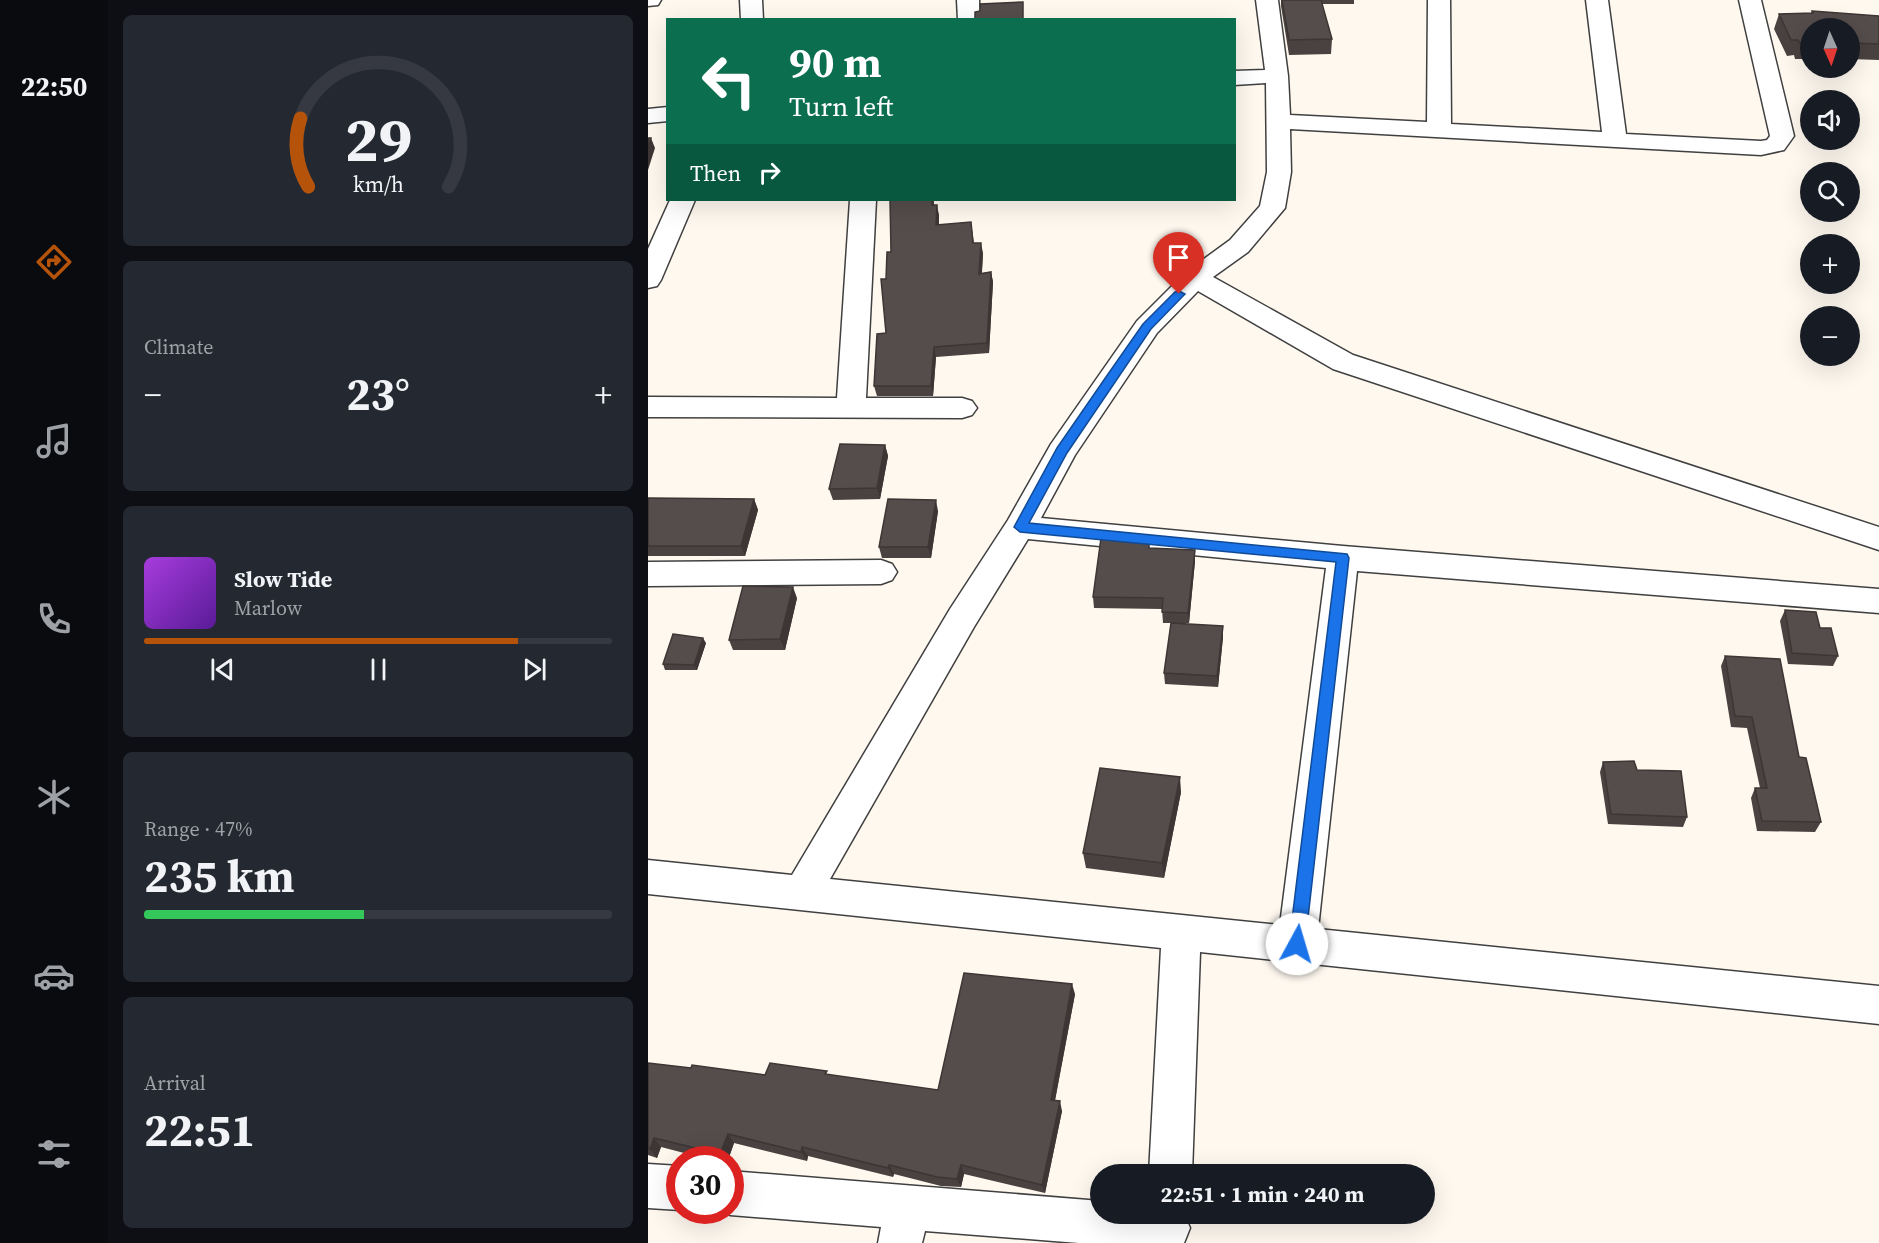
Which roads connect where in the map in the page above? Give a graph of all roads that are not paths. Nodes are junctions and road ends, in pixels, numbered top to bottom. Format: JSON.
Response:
{"nodes":[{"id":1,"x":751,"y":0,"type":"edge"},
{"id":2,"x":968,"y":0,"type":"edge"},
{"id":3,"x":1267,"y":0,"type":"edge"},
{"id":4,"x":1439,"y":0,"type":"edge"},
{"id":5,"x":1597,"y":0,"type":"edge"},
{"id":6,"x":1749,"y":0,"type":"edge"},
{"id":7,"x":752,"y":18,"type":"edge"},
{"id":8,"x":969,"y":18,"type":"edge"},
{"id":9,"x":1277,"y":76,"type":"junction"},
{"id":10,"x":1236,"y":78,"type":"edge"},
{"id":11,"x":666,"y":114,"type":"edge"},
{"id":12,"x":648,"y":116,"type":"edge"},
{"id":13,"x":1278,"y":121,"type":"junction"},
{"id":14,"x":1439,"y":130,"type":"junction"},
{"id":15,"x":1615,"y":140,"type":"junction"},
{"id":16,"x":682,"y":201,"type":"edge"},
{"id":17,"x":863,"y":201,"type":"edge"},
{"id":18,"x":1195,"y":278,"type":"junction"},
{"id":19,"x":648,"y":280,"type":"edge"},
{"id":20,"x":648,"y":407,"type":"edge"},
{"id":21,"x":851,"y":408,"type":"junction"},
{"id":22,"x":962,"y":408,"type":"dead end"},
{"id":23,"x":1020,"y":527,"type":"junction"},
{"id":24,"x":1879,"y":539,"type":"edge"},
{"id":25,"x":1343,"y":558,"type":"junction"},
{"id":26,"x":880,"y":572,"type":"dead end"},
{"id":27,"x":648,"y":574,"type":"edge"},
{"id":28,"x":1879,"y":601,"type":"edge"},
{"id":29,"x":648,"y":877,"type":"edge"},
{"id":30,"x":802,"y":893,"type":"junction"},
{"id":31,"x":1181,"y":932,"type":"junction"},
{"id":32,"x":1297,"y":944,"type":"junction"},
{"id":33,"x":1879,"y":1005,"type":"edge"},
{"id":34,"x":1170,"y":1164,"type":"edge"},
{"id":35,"x":648,"y":1186,"type":"edge"},
{"id":36,"x":666,"y":1187,"type":"edge"},
{"id":37,"x":744,"y":1196,"type":"edge"},
{"id":38,"x":903,"y":1225,"type":"edge"},
{"id":39,"x":1168,"y":1228,"type":"edge"}],
"edges":[{"from":1,"to":7,"type":"street"},
{"from":2,"to":8,"type":"street"},
{"from":3,"to":9,"type":"street"},
{"from":4,"to":14,"type":"street"},
{"from":5,"to":15,"type":"street"},
{"from":6,"to":15,"type":"street"},
{"from":9,"to":10,"type":"street"},
{"from":9,"to":13,"type":"street"},
{"from":11,"to":12,"type":"street"},
{"from":13,"to":14,"type":"street"},
{"from":13,"to":18,"type":"street"},
{"from":14,"to":15,"type":"street"},
{"from":16,"to":19,"type":"street"},
{"from":17,"to":21,"type":"street"},
{"from":18,"to":23,"type":"street"},
{"from":18,"to":24,"type":"street"},
{"from":20,"to":21,"type":"street"},
{"from":21,"to":22,"type":"street"},
{"from":23,"to":25,"type":"street"},
{"from":23,"to":30,"type":"street"},
{"from":25,"to":28,"type":"street"},
{"from":25,"to":32,"type":"street"},
{"from":26,"to":27,"type":"street"},
{"from":29,"to":30,"type":"street"},
{"from":30,"to":31,"type":"street"},
{"from":31,"to":32,"type":"street"},
{"from":31,"to":34,"type":"street"},
{"from":32,"to":33,"type":"street"},
{"from":35,"to":36,"type":"street"},
{"from":37,"to":38,"type":"street"},
{"from":38,"to":39,"type":"street"}]}
